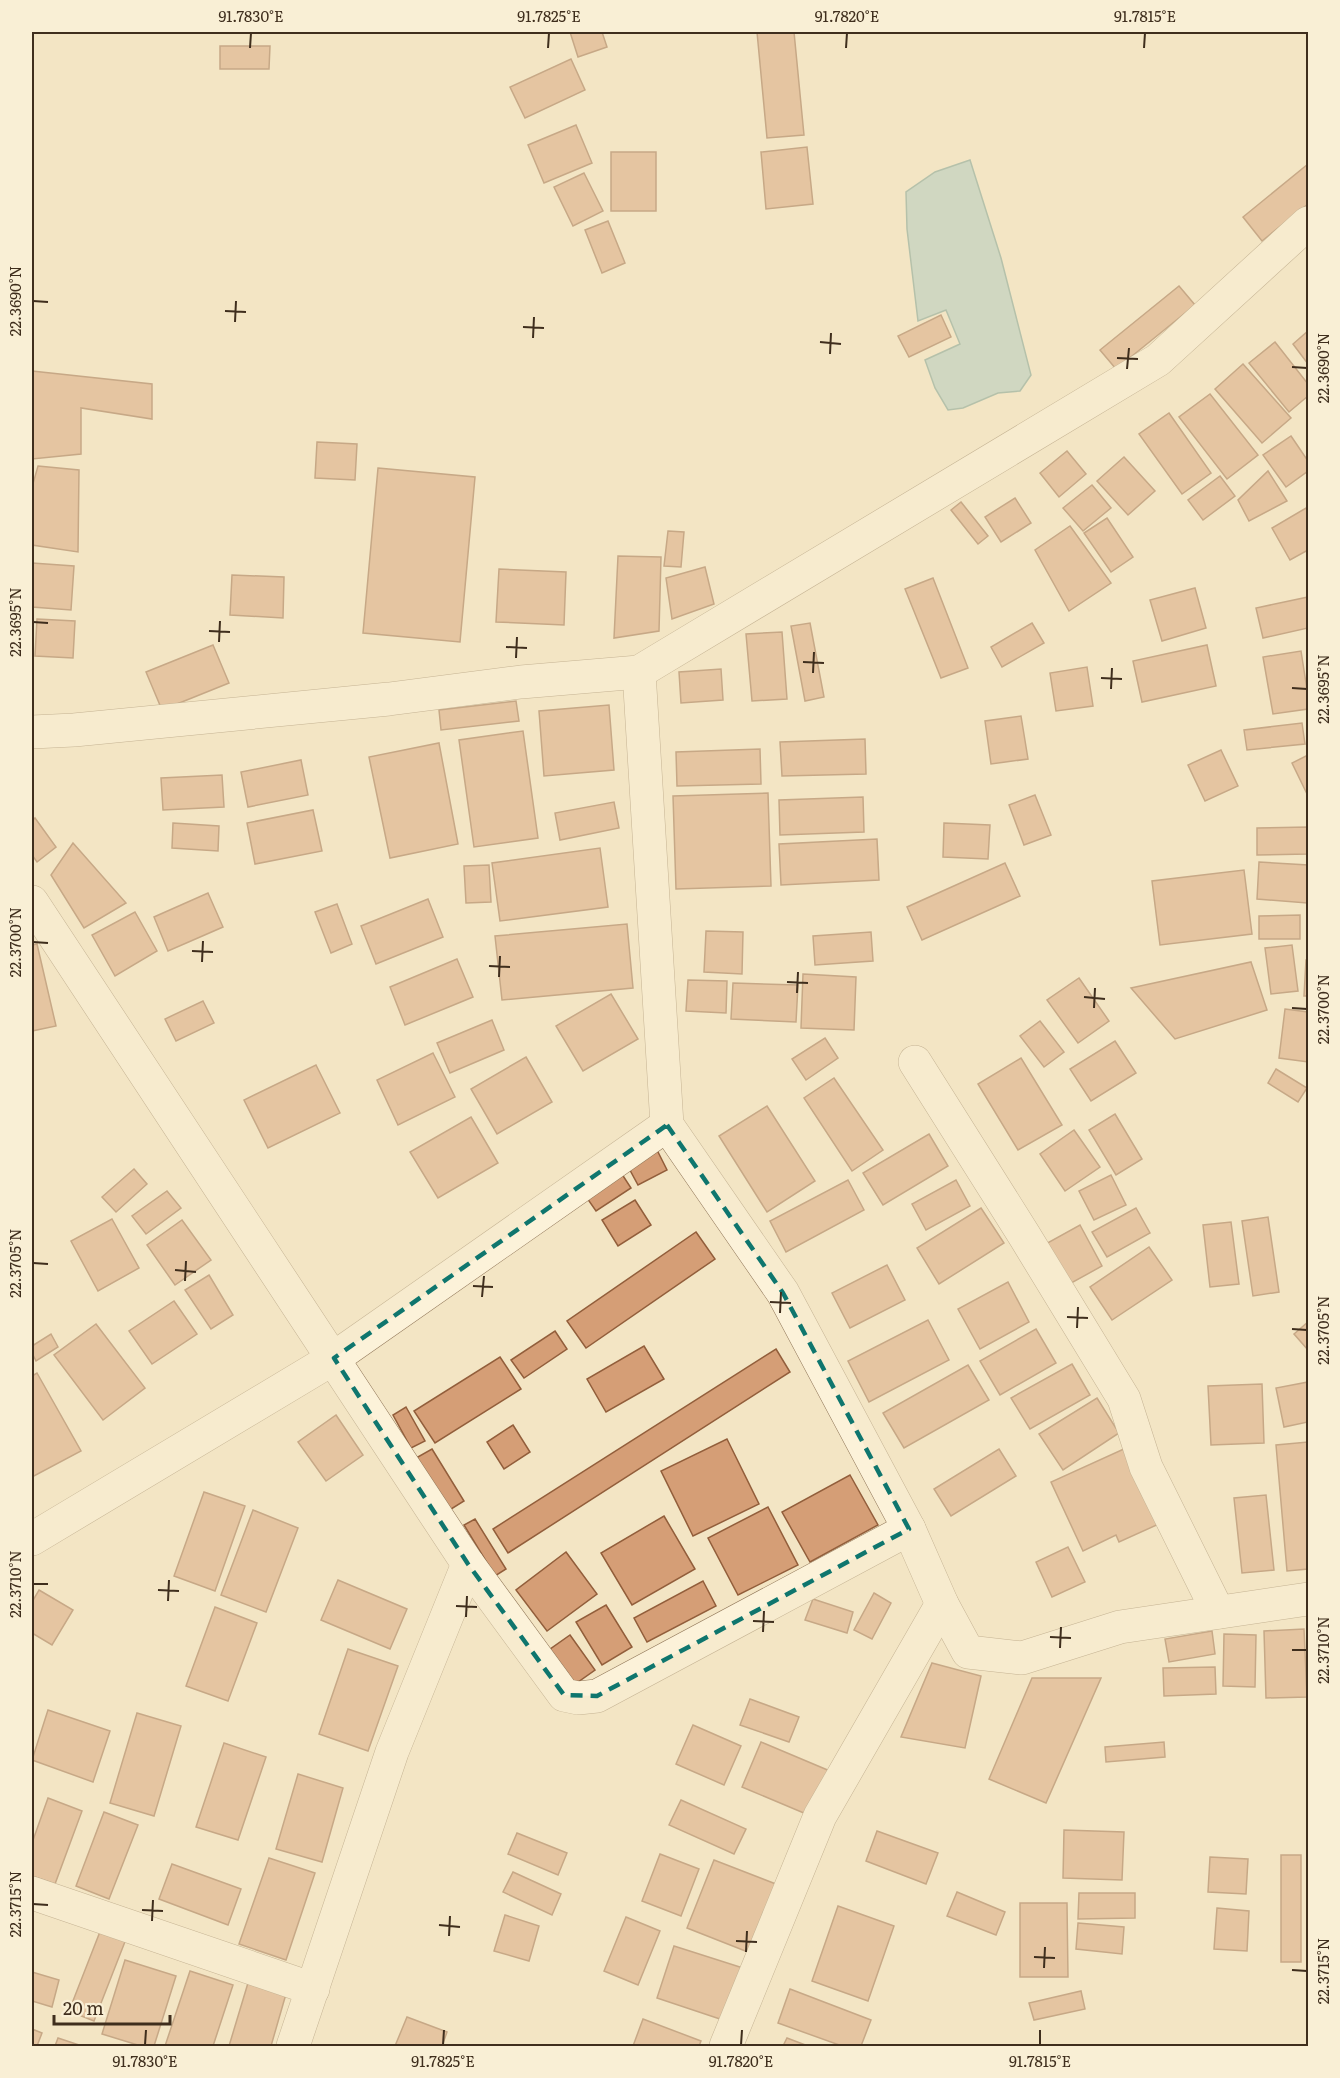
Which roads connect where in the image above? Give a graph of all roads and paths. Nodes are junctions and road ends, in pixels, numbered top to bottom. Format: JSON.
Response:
{"nodes":[{"id":1,"x":1308,"y":223,"type":"edge"},
{"id":2,"x":639,"y":672,"type":"junction"},
{"id":3,"x":32,"y":732,"type":"edge"},
{"id":4,"x":32,"y":903,"type":"edge"},
{"id":5,"x":915,"y":1062,"type":"dead end"},
{"id":6,"x":667,"y":1125,"type":"junction"},
{"id":7,"x":334,"y":1358,"type":"junction"},
{"id":8,"x":909,"y":1529,"type":"junction"},
{"id":9,"x":32,"y":1539,"type":"edge"},
{"id":10,"x":468,"y":1564,"type":"junction"},
{"id":11,"x":1308,"y":1599,"type":"edge"},
{"id":12,"x":942,"y":1604,"type":"junction"},
{"id":13,"x":1218,"y":1612,"type":"junction"},
{"id":14,"x":32,"y":1893,"type":"edge"},
{"id":15,"x":313,"y":1989,"type":"junction"},
{"id":16,"x":293,"y":2046,"type":"edge"},
{"id":17,"x":726,"y":2046,"type":"edge"}],
"edges":[{"from":1,"to":2,"type":"street"},
{"from":2,"to":3,"type":"street"},
{"from":2,"to":6,"type":"street"},
{"from":4,"to":7,"type":"street"},
{"from":5,"to":13,"type":"street"},
{"from":6,"to":7,"type":"street"},
{"from":6,"to":8,"type":"street"},
{"from":7,"to":9,"type":"street"},
{"from":7,"to":10,"type":"street"},
{"from":8,"to":10,"type":"street"},
{"from":8,"to":12,"type":"street"},
{"from":10,"to":15,"type":"street"},
{"from":11,"to":13,"type":"street"},
{"from":12,"to":13,"type":"street"},
{"from":12,"to":17,"type":"street"},
{"from":14,"to":15,"type":"street"},
{"from":15,"to":16,"type":"street"}]}
